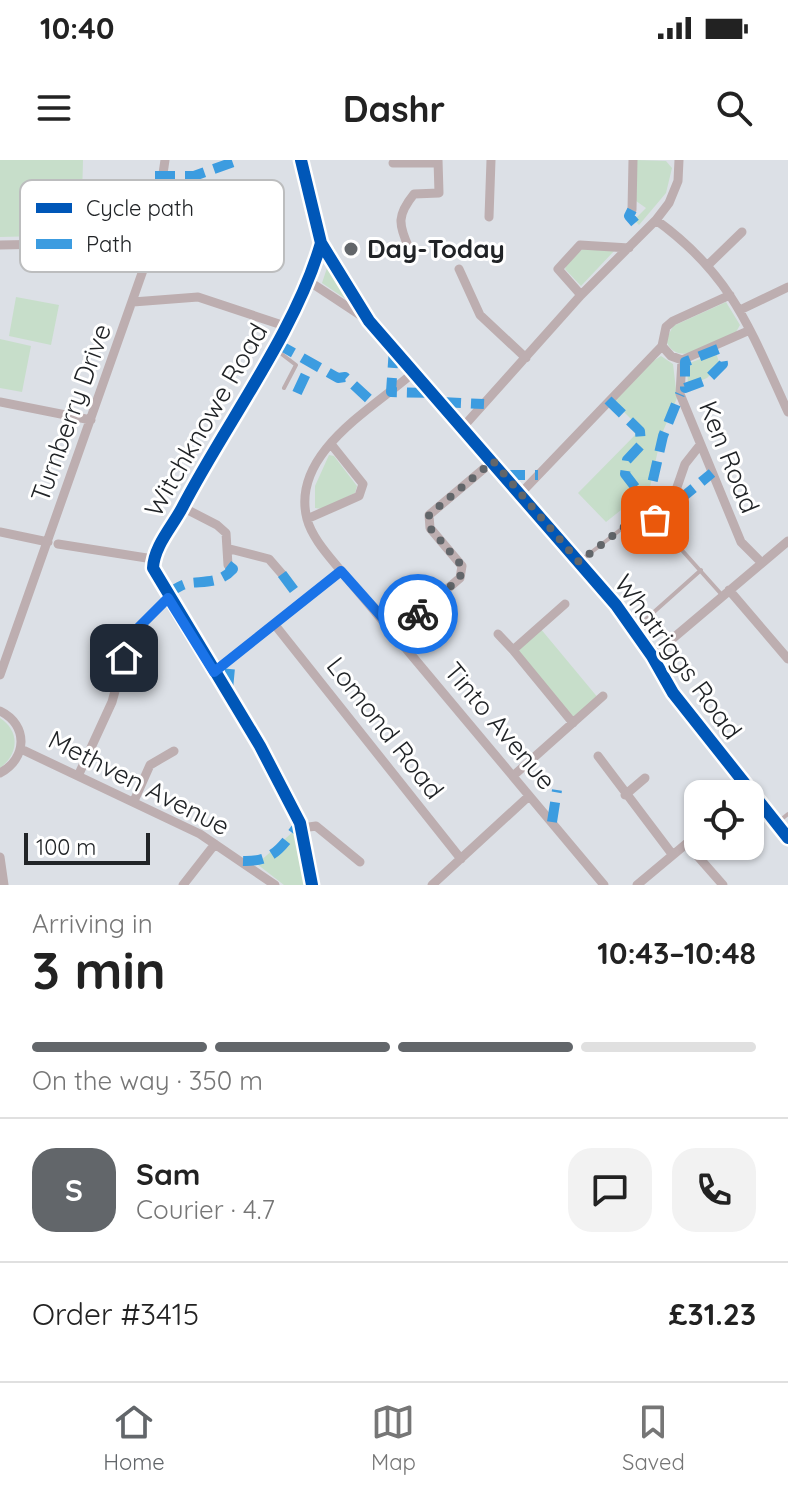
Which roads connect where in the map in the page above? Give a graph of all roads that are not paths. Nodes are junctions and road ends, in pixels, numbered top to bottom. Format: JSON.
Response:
{"nodes":[{"id":1,"x":165,"y":160,"type":"edge"},
{"id":2,"x":301,"y":160,"type":"edge"},
{"id":3,"x":491,"y":160,"type":"edge"},
{"id":4,"x":633,"y":160,"type":"edge"},
{"id":5,"x":679,"y":160,"type":"edge"},
{"id":6,"x":438,"y":161,"type":"edge"},
{"id":7,"x":393,"y":163,"type":"dead end"},
{"id":8,"x":162,"y":180,"type":"edge"},
{"id":9,"x":632,"y":210,"type":"dead end"},
{"id":10,"x":489,"y":217,"type":"dead end"},
{"id":11,"x":656,"y":220,"type":"junction"},
{"id":12,"x":742,"y":232,"type":"dead end"},
{"id":13,"x":321,"y":243,"type":"junction"},
{"id":14,"x":0,"y":245,"type":"edge"},
{"id":15,"x":20,"y":245,"type":"edge"},
{"id":16,"x":409,"y":248,"type":"dead end"},
{"id":17,"x":629,"y":248,"type":"junction"},
{"id":18,"x":708,"y":265,"type":"junction"},
{"id":19,"x":459,"y":269,"type":"dead end"},
{"id":20,"x":143,"y":272,"type":"edge"},
{"id":21,"x":310,"y":282,"type":"junction"},
{"id":22,"x":788,"y":287,"type":"edge"},
{"id":23,"x":581,"y":295,"type":"junction"},
{"id":24,"x":730,"y":295,"type":"junction"},
{"id":25,"x":133,"y":302,"type":"junction"},
{"id":26,"x":740,"y":310,"type":"junction"},
{"id":27,"x":369,"y":321,"type":"junction"},
{"id":28,"x":285,"y":326,"type":"junction"},
{"id":29,"x":750,"y":330,"type":"junction"},
{"id":30,"x":662,"y":346,"type":"junction"},
{"id":31,"x":273,"y":348,"type":"junction"},
{"id":32,"x":526,"y":358,"type":"junction"},
{"id":33,"x":682,"y":360,"type":"junction"},
{"id":34,"x":414,"y":372,"type":"junction"},
{"id":35,"x":284,"y":388,"type":"dead end"},
{"id":36,"x":783,"y":388,"type":"edge"},
{"id":37,"x":0,"y":402,"type":"edge"},
{"id":38,"x":788,"y":412,"type":"edge"},
{"id":39,"x":91,"y":420,"type":"junction"},
{"id":40,"x":463,"y":427,"type":"junction"},
{"id":41,"x":331,"y":444,"type":"junction"},
{"id":42,"x":700,"y":445,"type":"junction"},
{"id":43,"x":493,"y":461,"type":"junction"},
{"id":44,"x":676,"y":490,"type":"dead end"},
{"id":45,"x":521,"y":493,"type":"junction"},
{"id":46,"x":182,"y":507,"type":"junction"},
{"id":47,"x":307,"y":519,"type":"junction"},
{"id":48,"x":0,"y":532,"type":"edge"},
{"id":49,"x":788,"y":541,"type":"edge"},
{"id":50,"x":53,"y":543,"type":"junction"},
{"id":51,"x":230,"y":549,"type":"junction"},
{"id":52,"x":153,"y":559,"type":"junction"},
{"id":53,"x":579,"y":562,"type":"junction"},
{"id":54,"x":761,"y":562,"type":"junction"},
{"id":55,"x":228,"y":565,"type":"dead end"},
{"id":56,"x":702,"y":570,"type":"junction"},
{"id":57,"x":341,"y":571,"type":"junction"},
{"id":58,"x":282,"y":574,"type":"dead end"},
{"id":59,"x":726,"y":593,"type":"junction"},
{"id":60,"x":168,"y":598,"type":"junction"},
{"id":61,"x":565,"y":604,"type":"dead end"},
{"id":62,"x":275,"y":625,"type":"junction"},
{"id":63,"x":634,"y":629,"type":"junction"},
{"id":64,"x":396,"y":633,"type":"junction"},
{"id":65,"x":498,"y":634,"type":"dead end"},
{"id":66,"x":513,"y":650,"type":"junction"},
{"id":67,"x":652,"y":656,"type":"junction"},
{"id":68,"x":788,"y":659,"type":"edge"},
{"id":69,"x":214,"y":672,"type":"junction"},
{"id":70,"x":0,"y":675,"type":"edge"},
{"id":71,"x":603,"y":696,"type":"dead end"},
{"id":72,"x":0,"y":711,"type":"edge"},
{"id":73,"x":573,"y":723,"type":"junction"},
{"id":74,"x":21,"y":749,"type":"junction"},
{"id":75,"x":174,"y":751,"type":"dead end"},
{"id":76,"x":598,"y":756,"type":"dead end"},
{"id":77,"x":0,"y":773,"type":"edge"},
{"id":78,"x":78,"y":776,"type":"junction"},
{"id":79,"x":513,"y":776,"type":"junction"},
{"id":80,"x":645,"y":778,"type":"dead end"},
{"id":81,"x":737,"y":780,"type":"edge"},
{"id":82,"x":625,"y":795,"type":"junction"},
{"id":83,"x":529,"y":796,"type":"junction"},
{"id":84,"x":134,"y":801,"type":"junction"},
{"id":85,"x":764,"y":811,"type":"edge"},
{"id":86,"x":788,"y":814,"type":"edge"},
{"id":87,"x":776,"y":824,"type":"junction"},
{"id":88,"x":302,"y":828,"type":"junction"},
{"id":89,"x":788,"y":838,"type":"edge"},
{"id":90,"x":215,"y":844,"type":"junction"},
{"id":91,"x":684,"y":846,"type":"edge"},
{"id":92,"x":672,"y":854,"type":"junction"},
{"id":93,"x":0,"y":857,"type":"edge"},
{"id":94,"x":461,"y":859,"type":"junction"},
{"id":95,"x":701,"y":860,"type":"edge"},
{"id":96,"x":360,"y":862,"type":"dead end"},
{"id":97,"x":4,"y":885,"type":"edge"},
{"id":98,"x":183,"y":885,"type":"edge"},
{"id":99,"x":275,"y":885,"type":"edge"},
{"id":100,"x":312,"y":885,"type":"edge"},
{"id":101,"x":432,"y":885,"type":"edge"},
{"id":102,"x":604,"y":885,"type":"edge"},
{"id":103,"x":637,"y":885,"type":"edge"},
{"id":104,"x":723,"y":885,"type":"edge"}],
"edges":[{"from":1,"to":8,"type":"street","name":"Turnberry Drive"},
{"from":2,"to":13,"type":"street"},
{"from":3,"to":10,"type":"street"},
{"from":4,"to":9,"type":"street"},
{"from":5,"to":11,"type":"street"},
{"from":6,"to":7,"type":"street"},
{"from":6,"to":16,"type":"street"},
{"from":11,"to":17,"type":"street"},
{"from":11,"to":18,"type":"street"},
{"from":12,"to":18,"type":"street"},
{"from":13,"to":21,"type":"street","name":"Witchknowe Road"},
{"from":13,"to":27,"type":"street","name":"Whatriggs Road"},
{"from":14,"to":15,"type":"street"},
{"from":17,"to":23,"type":"street"},
{"from":17,"to":23,"type":"street"},
{"from":18,"to":24,"type":"street"},
{"from":19,"to":32,"type":"street"},
{"from":20,"to":25,"type":"street","name":"Turnberry Drive"},
{"from":21,"to":27,"type":"street","name":"Whatriggs Road"},
{"from":21,"to":28,"type":"street","name":"Witchknowe Road"},
{"from":22,"to":26,"type":"street"},
{"from":23,"to":32,"type":"street"},
{"from":24,"to":26,"type":"street"},
{"from":24,"to":30,"type":"street"},
{"from":25,"to":28,"type":"street"},
{"from":25,"to":39,"type":"street","name":"Turnberry Drive"},
{"from":26,"to":29,"type":"street"},
{"from":27,"to":34,"type":"street","name":"Whatriggs Road"},
{"from":28,"to":31,"type":"street","name":"Witchknowe Road"},
{"from":29,"to":33,"type":"street"},
{"from":29,"to":36,"type":"street"},
{"from":30,"to":33,"type":"street"},
{"from":30,"to":45,"type":"street"},
{"from":31,"to":35,"type":"lane"},
{"from":31,"to":46,"type":"street","name":"Witchknowe Road"},
{"from":32,"to":40,"type":"street"},
{"from":33,"to":42,"type":"street","name":"Ken Road"},
{"from":34,"to":40,"type":"street","name":"Whatriggs Road"},
{"from":34,"to":41,"type":"street"},
{"from":36,"to":38,"type":"street"},
{"from":37,"to":39,"type":"street"},
{"from":39,"to":50,"type":"street","name":"Turnberry Drive"},
{"from":40,"to":43,"type":"street","name":"Whatriggs Road"},
{"from":41,"to":47,"type":"street"},
{"from":41,"to":47,"type":"street"},
{"from":42,"to":44,"type":"street"},
{"from":42,"to":54,"type":"street","name":"Ken Road"},
{"from":43,"to":45,"type":"street","name":"Whatriggs Road"},
{"from":43,"to":64,"type":"street"},
{"from":45,"to":53,"type":"street","name":"Whatriggs Road"},
{"from":46,"to":51,"type":"street"},
{"from":46,"to":52,"type":"street","name":"Witchknowe Road"},
{"from":47,"to":57,"type":"street","name":"Tinto Avenue"},
{"from":48,"to":50,"type":"street"},
{"from":49,"to":54,"type":"street"},
{"from":50,"to":52,"type":"street"},
{"from":50,"to":70,"type":"street","name":"Turnberry Drive"},
{"from":51,"to":55,"type":"street"},
{"from":51,"to":58,"type":"street"},
{"from":52,"to":60,"type":"street","name":"Witchknowe Road"},
{"from":53,"to":56,"type":"lane"},
{"from":53,"to":63,"type":"street","name":"Whatriggs Road"},
{"from":54,"to":59,"type":"street"},
{"from":56,"to":59,"type":"lane"},
{"from":56,"to":63,"type":"lane"},
{"from":57,"to":62,"type":"street"},
{"from":57,"to":64,"type":"street","name":"Tinto Avenue"},
{"from":59,"to":67,"type":"street"},
{"from":59,"to":68,"type":"street"},
{"from":60,"to":69,"type":"street","name":"Witchknowe Road"},
{"from":60,"to":78,"type":"street"},
{"from":61,"to":66,"type":"street"},
{"from":62,"to":69,"type":"street"},
{"from":62,"to":94,"type":"street","name":"Lomond Road"},
{"from":63,"to":67,"type":"street","name":"Whatriggs Road"},
{"from":64,"to":79,"type":"street","name":"Tinto Avenue"},
{"from":65,"to":66,"type":"street"},
{"from":66,"to":73,"type":"street"},
{"from":67,"to":81,"type":"street","name":"Whatriggs Road"},
{"from":69,"to":88,"type":"street","name":"Witchknowe Road"},
{"from":71,"to":73,"type":"street"},
{"from":72,"to":74,"type":"street"},
{"from":73,"to":79,"type":"street"},
{"from":74,"to":77,"type":"street"},
{"from":74,"to":78,"type":"street","name":"Methven Avenue"},
{"from":75,"to":84,"type":"street"},
{"from":76,"to":82,"type":"street"},
{"from":78,"to":84,"type":"street","name":"Methven Avenue"},
{"from":79,"to":83,"type":"street","name":"Tinto Avenue"},
{"from":80,"to":82,"type":"street"},
{"from":82,"to":92,"type":"street"},
{"from":83,"to":94,"type":"street"},
{"from":83,"to":102,"type":"street","name":"Tinto Avenue"},
{"from":84,"to":90,"type":"street","name":"Methven Avenue"},
{"from":85,"to":87,"type":"street","name":"Whatriggs Road"},
{"from":86,"to":87,"type":"lane"},
{"from":87,"to":89,"type":"street","name":"Whatriggs Road"},
{"from":88,"to":96,"type":"street"},
{"from":88,"to":100,"type":"street","name":"Witchknowe Road"},
{"from":90,"to":98,"type":"street"},
{"from":90,"to":99,"type":"street","name":"Methven Avenue"},
{"from":91,"to":92,"type":"street"},
{"from":92,"to":103,"type":"street"},
{"from":93,"to":97,"type":"street"},
{"from":94,"to":101,"type":"street"},
{"from":95,"to":104,"type":"street"}]}
